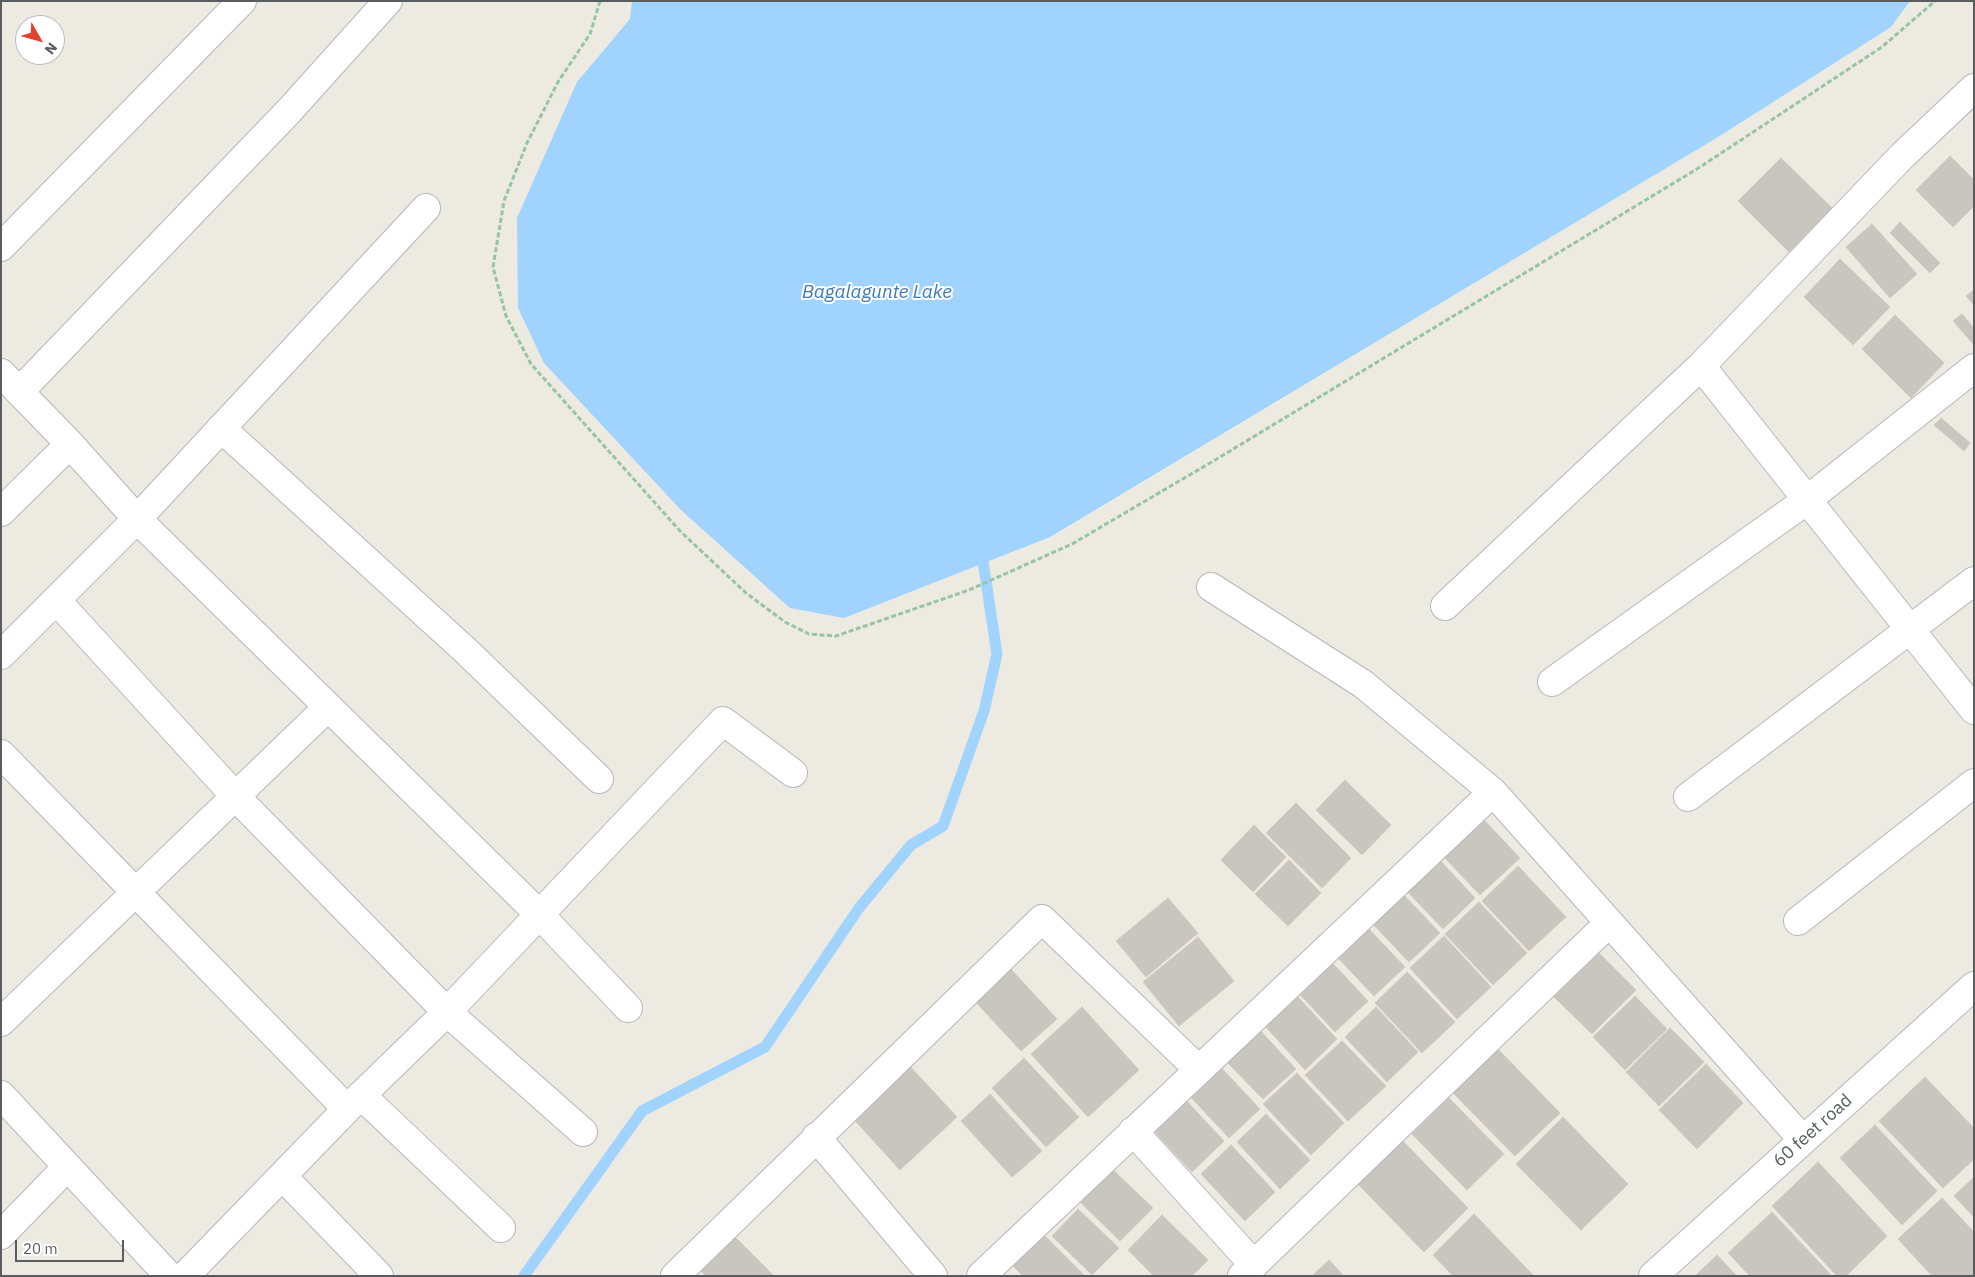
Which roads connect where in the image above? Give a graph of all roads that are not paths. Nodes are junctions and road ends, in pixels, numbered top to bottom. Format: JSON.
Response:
{"nodes":[{"id":1,"x":242,"y":1,"type":"edge"},
{"id":2,"x":388,"y":1,"type":"edge"},
{"id":3,"x":1974,"y":88,"type":"edge"},
{"id":4,"x":426,"y":208,"type":"dead end"},
{"id":5,"x":1,"y":247,"type":"edge"},
{"id":6,"x":1702,"y":366,"type":"junction"},
{"id":7,"x":1974,"y":368,"type":"edge"},
{"id":8,"x":10,"y":382,"type":"edge"},
{"id":9,"x":221,"y":428,"type":"junction"},
{"id":10,"x":70,"y":444,"type":"junction"},
{"id":11,"x":1807,"y":500,"type":"junction"},
{"id":12,"x":1,"y":512,"type":"edge"},
{"id":13,"x":136,"y":519,"type":"junction"},
{"id":14,"x":1974,"y":581,"type":"edge"},
{"id":15,"x":1211,"y":587,"type":"dead end"},
{"id":16,"x":56,"y":600,"type":"junction"},
{"id":17,"x":1445,"y":606,"type":"dead end"},
{"id":18,"x":1910,"y":631,"type":"junction"},
{"id":19,"x":1,"y":655,"type":"edge"},
{"id":20,"x":1552,"y":682,"type":"dead end"},
{"id":21,"x":328,"y":707,"type":"junction"},
{"id":22,"x":1974,"y":710,"type":"edge"},
{"id":23,"x":1,"y":754,"type":"edge"},
{"id":24,"x":793,"y":773,"type":"dead end"},
{"id":25,"x":599,"y":779,"type":"dead end"},
{"id":26,"x":1974,"y":783,"type":"edge"},
{"id":27,"x":1493,"y":792,"type":"junction"},
{"id":28,"x":1688,"y":796,"type":"dead end"},
{"id":29,"x":237,"y":798,"type":"junction"},
{"id":30,"x":136,"y":893,"type":"junction"},
{"id":31,"x":538,"y":913,"type":"junction"},
{"id":32,"x":1798,"y":921,"type":"dead end"},
{"id":33,"x":1609,"y":923,"type":"junction"},
{"id":34,"x":1974,"y":986,"type":"edge"},
{"id":35,"x":628,"y":1008,"type":"dead end"},
{"id":36,"x":446,"y":1012,"type":"junction"},
{"id":37,"x":1,"y":1022,"type":"edge"},
{"id":38,"x":1199,"y":1070,"type":"junction"},
{"id":39,"x":1,"y":1095,"type":"edge"},
{"id":40,"x":354,"y":1102,"type":"junction"},
{"id":41,"x":1133,"y":1131,"type":"junction"},
{"id":42,"x":583,"y":1132,"type":"dead end"},
{"id":43,"x":816,"y":1137,"type":"junction"},
{"id":44,"x":1803,"y":1140,"type":"junction"},
{"id":45,"x":68,"y":1167,"type":"junction"},
{"id":46,"x":282,"y":1176,"type":"junction"},
{"id":47,"x":501,"y":1228,"type":"dead end"},
{"id":48,"x":1,"y":1236,"type":"edge"},
{"id":49,"x":1248,"y":1270,"type":"edge"},
{"id":50,"x":169,"y":1276,"type":"edge"},
{"id":51,"x":185,"y":1276,"type":"edge"},
{"id":52,"x":378,"y":1276,"type":"edge"},
{"id":53,"x":675,"y":1276,"type":"edge"},
{"id":54,"x":934,"y":1276,"type":"edge"},
{"id":55,"x":981,"y":1276,"type":"edge"},
{"id":56,"x":1652,"y":1276,"type":"edge"}],
"edges":[{"from":1,"to":5,"type":"street"},
{"from":2,"to":8,"type":"street"},
{"from":3,"to":6,"type":"street"},
{"from":4,"to":9,"type":"street"},
{"from":6,"to":11,"type":"street"},
{"from":6,"to":17,"type":"street"},
{"from":7,"to":11,"type":"street"},
{"from":8,"to":10,"type":"street"},
{"from":9,"to":13,"type":"street"},
{"from":9,"to":25,"type":"street"},
{"from":10,"to":12,"type":"street"},
{"from":10,"to":13,"type":"street"},
{"from":11,"to":18,"type":"street"},
{"from":11,"to":20,"type":"street"},
{"from":13,"to":16,"type":"street"},
{"from":13,"to":21,"type":"street"},
{"from":14,"to":18,"type":"street"},
{"from":15,"to":27,"type":"street"},
{"from":16,"to":19,"type":"street"},
{"from":16,"to":29,"type":"street"},
{"from":18,"to":22,"type":"street"},
{"from":18,"to":28,"type":"street"},
{"from":21,"to":29,"type":"street"},
{"from":21,"to":31,"type":"street"},
{"from":23,"to":30,"type":"street"},
{"from":24,"to":31,"type":"street"},
{"from":26,"to":32,"type":"street"},
{"from":27,"to":33,"type":"street"},
{"from":27,"to":38,"type":"street"},
{"from":29,"to":30,"type":"street"},
{"from":29,"to":36,"type":"street"},
{"from":30,"to":37,"type":"street"},
{"from":30,"to":40,"type":"street"},
{"from":31,"to":35,"type":"street"},
{"from":31,"to":36,"type":"street"},
{"from":33,"to":44,"type":"street"},
{"from":33,"to":49,"type":"street"},
{"from":34,"to":44,"type":"street","name":"60 feet road"},
{"from":36,"to":40,"type":"street"},
{"from":36,"to":42,"type":"street"},
{"from":38,"to":41,"type":"street"},
{"from":38,"to":43,"type":"street"},
{"from":39,"to":45,"type":"street"},
{"from":40,"to":46,"type":"street"},
{"from":40,"to":47,"type":"street"},
{"from":41,"to":49,"type":"street"},
{"from":41,"to":55,"type":"street"},
{"from":43,"to":53,"type":"street"},
{"from":43,"to":54,"type":"street"},
{"from":44,"to":56,"type":"street","name":"60 feet road"},
{"from":45,"to":48,"type":"street"},
{"from":45,"to":50,"type":"street"},
{"from":46,"to":51,"type":"street"},
{"from":46,"to":52,"type":"street"}]}
